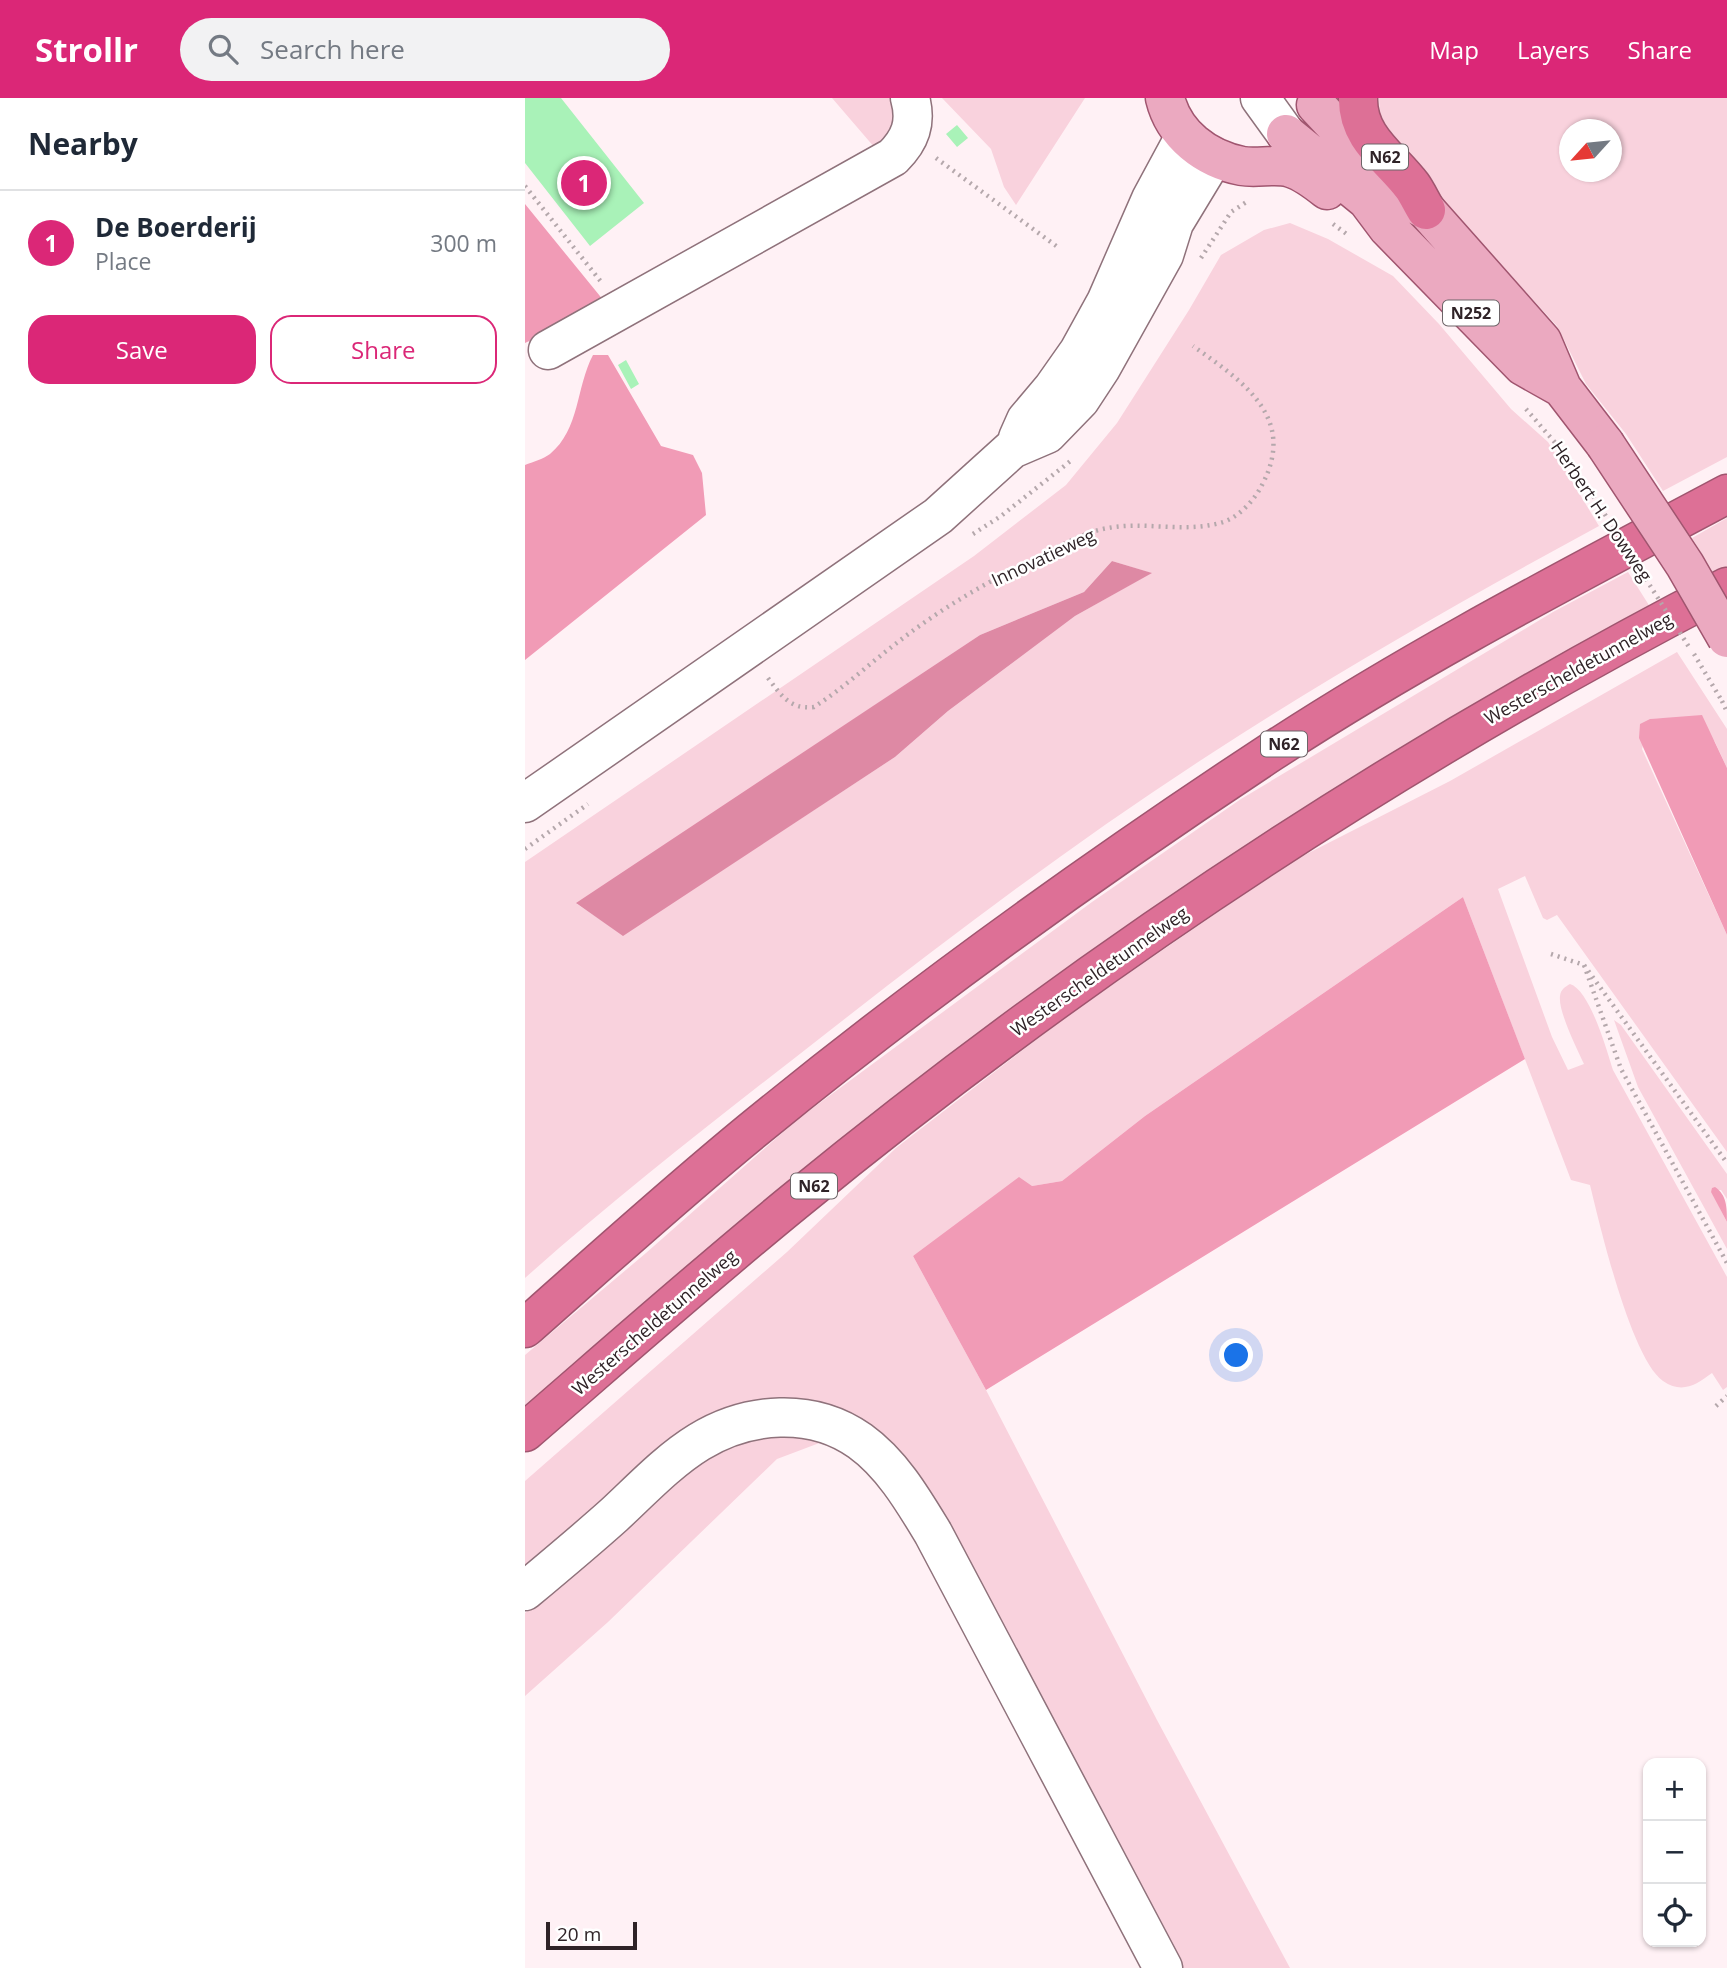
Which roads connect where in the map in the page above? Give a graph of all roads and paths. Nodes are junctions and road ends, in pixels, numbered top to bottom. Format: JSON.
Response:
{"nodes":[{"id":1,"x":1165,"y":98,"type":"edge"},
{"id":2,"x":1188,"y":98,"type":"edge"},
{"id":3,"x":1260,"y":98,"type":"edge"},
{"id":4,"x":1358,"y":98,"type":"edge"},
{"id":5,"x":1318,"y":102,"type":"edge"},
{"id":6,"x":912,"y":112,"type":"edge"},
{"id":7,"x":1215,"y":149,"type":"junction"},
{"id":8,"x":1282,"y":150,"type":"junction"},
{"id":9,"x":525,"y":186,"type":"edge"},
{"id":10,"x":1251,"y":199,"type":"dead end"},
{"id":11,"x":1426,"y":210,"type":"junction"},
{"id":12,"x":1332,"y":224,"type":"dead end"},
{"id":13,"x":1219,"y":228,"type":"dead end"},
{"id":14,"x":1371,"y":234,"type":"junction"},
{"id":15,"x":1059,"y":248,"type":"dead end"},
{"id":16,"x":623,"y":308,"type":"junction"},
{"id":17,"x":1193,"y":346,"type":"dead end"},
{"id":18,"x":548,"y":350,"type":"dead end"},
{"id":19,"x":1562,"y":388,"type":"junction"},
{"id":20,"x":1522,"y":405,"type":"dead end"},
{"id":21,"x":1012,"y":449,"type":"junction"},
{"id":22,"x":1727,"y":467,"type":"edge"},
{"id":23,"x":1727,"y":494,"type":"edge"},
{"id":24,"x":1612,"y":555,"type":"junction"},
{"id":25,"x":1727,"y":587,"type":"edge"},
{"id":26,"x":1727,"y":638,"type":"edge"},
{"id":27,"x":768,"y":678,"type":"dead end"},
{"id":28,"x":1727,"y":712,"type":"edge"},
{"id":29,"x":525,"y":803,"type":"edge"},
{"id":30,"x":1551,"y":954,"type":"dead end"},
{"id":31,"x":1584,"y":965,"type":"junction"},
{"id":32,"x":1727,"y":1163,"type":"edge"},
{"id":33,"x":1727,"y":1263,"type":"edge"},
{"id":34,"x":525,"y":1328,"type":"edge"},
{"id":35,"x":1727,"y":1396,"type":"edge"},
{"id":36,"x":1716,"y":1406,"type":"dead end"},
{"id":37,"x":525,"y":1432,"type":"edge"},
{"id":38,"x":525,"y":1591,"type":"edge"},
{"id":39,"x":1164,"y":1968,"type":"edge"}],
"edges":[{"from":1,"to":7,"type":"main road"},
{"from":2,"to":7,"type":"main road"},
{"from":3,"to":8,"type":"street"},
{"from":4,"to":11,"type":"highway","number":"N62"},
{"from":5,"to":8,"type":"main road","number":"N252"},
{"from":5,"to":11,"type":"main road","number":"N252"},
{"from":6,"to":15,"type":"path"},
{"from":6,"to":16,"type":"street"},
{"from":7,"to":8,"type":"main road","number":"N252"},
{"from":7,"to":21,"type":"street"},
{"from":7,"to":21,"type":"street"},
{"from":8,"to":14,"type":"main road","number":"N252"},
{"from":9,"to":16,"type":"path"},
{"from":10,"to":13,"type":"path"},
{"from":11,"to":19,"type":"main road","number":"N252"},
{"from":12,"to":14,"type":"path"},
{"from":14,"to":19,"type":"main road","number":"N252"},
{"from":16,"to":18,"type":"street"},
{"from":17,"to":27,"type":"path","name":"Innovatieweg"},
{"from":19,"to":26,"type":"main road","number":"N252","bridge":true},
{"from":20,"to":28,"type":"path","name":"Herbert H. Dowweg","bridge":true},
{"from":21,"to":29,"type":"street"},
{"from":22,"to":24,"type":"highway","number":"N62"},
{"from":23,"to":24,"type":"highway","number":"N62"},
{"from":24,"to":34,"type":"highway","number":"N62"},
{"from":25,"to":37,"type":"highway","name":"Westerscheldetunnelweg","number":"N62"},
{"from":30,"to":31,"type":"path"},
{"from":31,"to":32,"type":"path"},
{"from":31,"to":33,"type":"path"},
{"from":35,"to":36,"type":"path"},
{"from":38,"to":39,"type":"street"}]}
